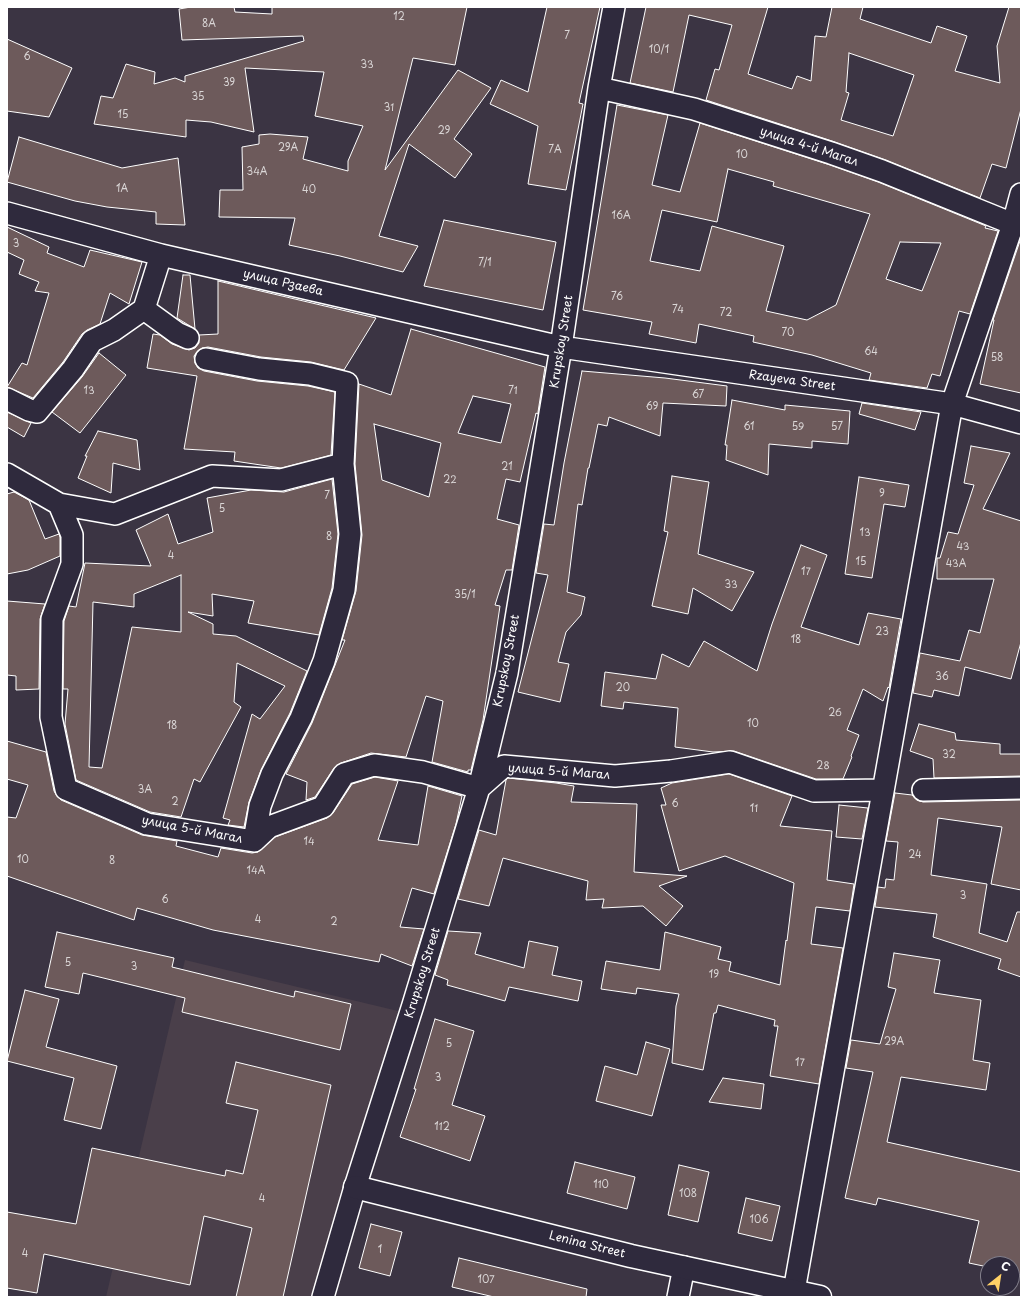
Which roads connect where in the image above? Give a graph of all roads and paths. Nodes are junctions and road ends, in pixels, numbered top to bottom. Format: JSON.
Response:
{"nodes":[{"id":1,"x":614,"y":7,"type":"edge"},
{"id":2,"x":599,"y":88,"type":"junction"},
{"id":3,"x":1021,"y":194,"type":"edge"},
{"id":4,"x":7,"y":213,"type":"edge"},
{"id":5,"x":1017,"y":225,"type":"edge"},
{"id":6,"x":161,"y":255,"type":"junction"},
{"id":7,"x":144,"y":310,"type":"junction"},
{"id":8,"x":188,"y":338,"type":"dead end"},
{"id":9,"x":561,"y":347,"type":"junction"},
{"id":10,"x":206,"y":359,"type":"dead end"},
{"id":11,"x":7,"y":399,"type":"edge"},
{"id":12,"x":952,"y":404,"type":"junction"},
{"id":13,"x":1021,"y":423,"type":"edge"},
{"id":14,"x":343,"y":464,"type":"junction"},
{"id":15,"x":7,"y":474,"type":"edge"},
{"id":16,"x":59,"y":504,"type":"junction"},
{"id":17,"x":479,"y":788,"type":"junction"},
{"id":18,"x":1021,"y":788,"type":"edge"},
{"id":19,"x":883,"y":790,"type":"junction"},
{"id":20,"x":923,"y":790,"type":"dead end"},
{"id":21,"x":254,"y":841,"type":"junction"},
{"id":22,"x":355,"y":1187,"type":"junction"},
{"id":23,"x":684,"y":1267,"type":"junction"},
{"id":24,"x":794,"y":1291,"type":"junction"},
{"id":25,"x":323,"y":1297,"type":"edge"},
{"id":26,"x":678,"y":1297,"type":"edge"},
{"id":27,"x":820,"y":1297,"type":"edge"}],
"edges":[{"from":1,"to":2,"type":"street","name":"Krupskoy Street"},
{"from":2,"to":5,"type":"street","name":"улица 4-й Магал"},
{"from":2,"to":9,"type":"street","name":"Krupskoy Street"},
{"from":3,"to":5,"type":"street"},
{"from":4,"to":6,"type":"street","name":"улица Рзаева"},
{"from":5,"to":12,"type":"street"},
{"from":6,"to":7,"type":"street"},
{"from":6,"to":9,"type":"street","name":"улица Рзаева"},
{"from":7,"to":8,"type":"street"},
{"from":7,"to":11,"type":"street"},
{"from":9,"to":12,"type":"street","name":"Rzayeva Street"},
{"from":9,"to":17,"type":"street","name":"Krupskoy Street"},
{"from":10,"to":14,"type":"street"},
{"from":12,"to":13,"type":"street","name":"Rzayeva Street"},
{"from":12,"to":19,"type":"street"},
{"from":14,"to":16,"type":"street"},
{"from":14,"to":21,"type":"street"},
{"from":15,"to":16,"type":"street"},
{"from":16,"to":21,"type":"street","name":"улица 5-й Магал"},
{"from":17,"to":19,"type":"street","name":"улица 5-й Магал"},
{"from":17,"to":21,"type":"street","name":"улица 5-й Магал"},
{"from":17,"to":22,"type":"street","name":"Krupskoy Street"},
{"from":18,"to":20,"type":"street"},
{"from":19,"to":24,"type":"street"},
{"from":22,"to":23,"type":"street","name":"Lenina Street"},
{"from":22,"to":25,"type":"street","name":"Krupskoy Street"},
{"from":23,"to":24,"type":"street","name":"Lenina Street"},
{"from":23,"to":26,"type":"street"},
{"from":24,"to":27,"type":"street","name":"Lenina Street"}]}
